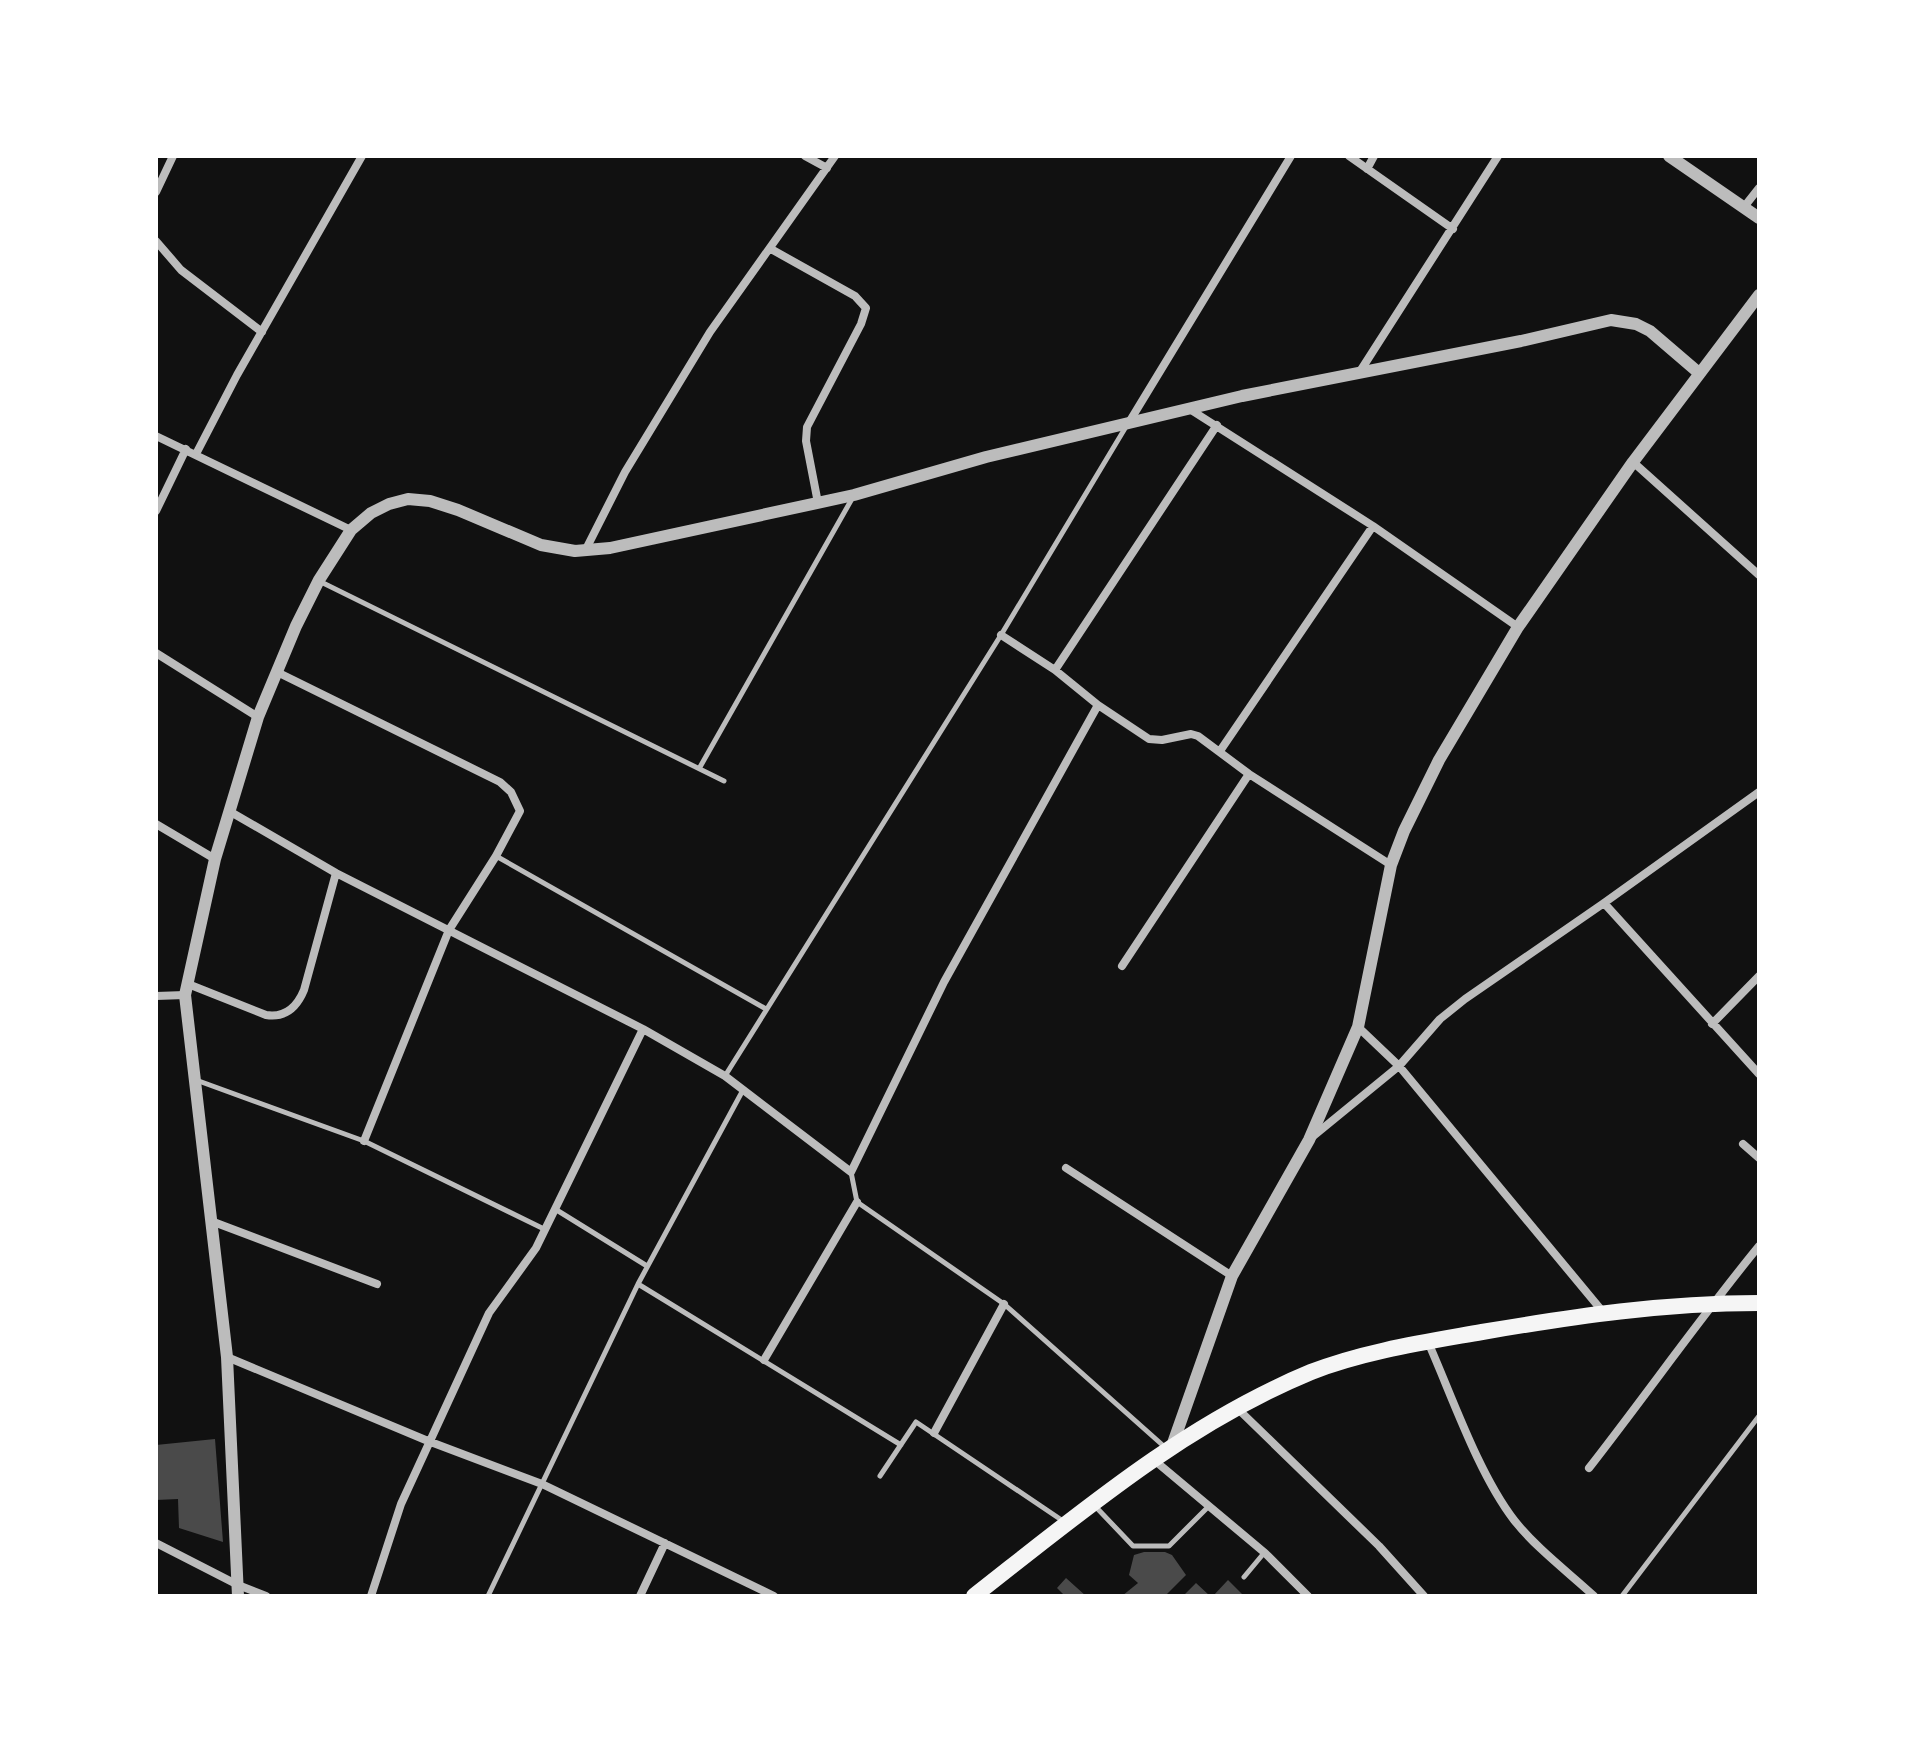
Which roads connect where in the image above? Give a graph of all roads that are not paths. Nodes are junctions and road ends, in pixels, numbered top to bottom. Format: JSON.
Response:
{"nodes":[{"id":1,"x":173,"y":156,"type":"edge"},
{"id":2,"x":362,"y":156,"type":"edge"},
{"id":3,"x":805,"y":156,"type":"edge"},
{"id":4,"x":835,"y":156,"type":"edge"},
{"id":5,"x":1291,"y":156,"type":"edge"},
{"id":6,"x":1349,"y":156,"type":"edge"},
{"id":7,"x":1374,"y":156,"type":"edge"},
{"id":8,"x":1498,"y":156,"type":"edge"},
{"id":9,"x":1669,"y":156,"type":"edge"},
{"id":10,"x":827,"y":168,"type":"junction"},
{"id":11,"x":1367,"y":169,"type":"junction"},
{"id":12,"x":1759,"y":188,"type":"edge"},
{"id":13,"x":156,"y":192,"type":"edge"},
{"id":14,"x":1744,"y":207,"type":"junction"},
{"id":15,"x":1759,"y":218,"type":"edge"},
{"id":16,"x":1453,"y":229,"type":"junction"},
{"id":17,"x":156,"y":241,"type":"edge"},
{"id":18,"x":771,"y":249,"type":"junction"},
{"id":19,"x":1759,"y":295,"type":"edge"},
{"id":20,"x":262,"y":332,"type":"junction"},
{"id":21,"x":1359,"y":373,"type":"junction"},
{"id":22,"x":1699,"y":373,"type":"junction"},
{"id":23,"x":1191,"y":410,"type":"junction"},
{"id":24,"x":1128,"y":424,"type":"junction"},
{"id":25,"x":1217,"y":425,"type":"junction"},
{"id":26,"x":156,"y":436,"type":"edge"},
{"id":27,"x":186,"y":449,"type":"junction"},
{"id":28,"x":196,"y":454,"type":"junction"},
{"id":29,"x":1633,"y":462,"type":"junction"},
{"id":30,"x":854,"y":495,"type":"junction"},
{"id":31,"x":818,"y":503,"type":"junction"},
{"id":32,"x":156,"y":511,"type":"edge"},
{"id":33,"x":1373,"y":526,"type":"junction"},
{"id":34,"x":351,"y":530,"type":"junction"},
{"id":35,"x":585,"y":551,"type":"junction"},
{"id":36,"x":1759,"y":575,"type":"edge"},
{"id":37,"x":319,"y":580,"type":"junction"},
{"id":38,"x":1518,"y":627,"type":"junction"},
{"id":39,"x":1001,"y":635,"type":"junction"},
{"id":40,"x":156,"y":653,"type":"edge"},
{"id":41,"x":1055,"y":670,"type":"junction"},
{"id":42,"x":277,"y":672,"type":"junction"},
{"id":43,"x":1098,"y":705,"type":"junction"},
{"id":44,"x":258,"y":717,"type":"junction"},
{"id":45,"x":1220,"y":751,"type":"junction"},
{"id":46,"x":700,"y":767,"type":"junction"},
{"id":47,"x":1249,"y":774,"type":"junction"},
{"id":48,"x":724,"y":781,"type":"dead end"},
{"id":49,"x":1759,"y":792,"type":"edge"},
{"id":50,"x":229,"y":811,"type":"junction"},
{"id":51,"x":156,"y":824,"type":"edge"},
{"id":52,"x":496,"y":856,"type":"junction"},
{"id":53,"x":215,"y":859,"type":"junction"},
{"id":54,"x":1391,"y":865,"type":"junction"},
{"id":55,"x":336,"y":873,"type":"junction"},
{"id":56,"x":1604,"y":903,"type":"junction"},
{"id":57,"x":449,"y":930,"type":"junction"},
{"id":58,"x":1122,"y":966,"type":"dead end"},
{"id":59,"x":1759,"y":976,"type":"edge"},
{"id":60,"x":187,"y":990,"type":"junction"},
{"id":61,"x":156,"y":996,"type":"edge"},
{"id":62,"x":766,"y":1009,"type":"junction"},
{"id":63,"x":1712,"y":1024,"type":"junction"},
{"id":64,"x":1358,"y":1027,"type":"junction"},
{"id":65,"x":643,"y":1029,"type":"junction"},
{"id":66,"x":1399,"y":1066,"type":"junction"},
{"id":67,"x":1759,"y":1074,"type":"edge"},
{"id":68,"x":725,"y":1076,"type":"junction"},
{"id":69,"x":194,"y":1079,"type":"junction"},
{"id":70,"x":743,"y":1090,"type":"junction"},
{"id":71,"x":1309,"y":1140,"type":"junction"},
{"id":72,"x":364,"y":1141,"type":"junction"},
{"id":73,"x":1743,"y":1144,"type":"dead end"},
{"id":74,"x":1759,"y":1158,"type":"edge"},
{"id":75,"x":1066,"y":1168,"type":"dead end"},
{"id":76,"x":851,"y":1172,"type":"junction"},
{"id":77,"x":857,"y":1202,"type":"junction"},
{"id":78,"x":554,"y":1208,"type":"junction"},
{"id":79,"x":211,"y":1221,"type":"junction"},
{"id":80,"x":544,"y":1229,"type":"junction"},
{"id":81,"x":1759,"y":1246,"type":"edge"},
{"id":82,"x":647,"y":1266,"type":"junction"},
{"id":83,"x":1232,"y":1276,"type":"junction"},
{"id":84,"x":377,"y":1284,"type":"dead end"},
{"id":85,"x":638,"y":1284,"type":"junction"},
{"id":86,"x":1712,"y":1303,"type":"junction"},
{"id":87,"x":1759,"y":1303,"type":"edge"},
{"id":88,"x":1004,"y":1304,"type":"junction"},
{"id":89,"x":1603,"y":1312,"type":"junction"},
{"id":90,"x":1428,"y":1342,"type":"junction"},
{"id":91,"x":227,"y":1357,"type":"junction"},
{"id":92,"x":764,"y":1360,"type":"junction"},
{"id":93,"x":1238,"y":1409,"type":"junction"},
{"id":94,"x":1759,"y":1416,"type":"edge"},
{"id":95,"x":934,"y":1433,"type":"junction"},
{"id":96,"x":428,"y":1441,"type":"junction"},
{"id":97,"x":901,"y":1445,"type":"junction"},
{"id":98,"x":1170,"y":1448,"type":"junction"},
{"id":99,"x":1153,"y":1459,"type":"junction"},
{"id":100,"x":1589,"y":1468,"type":"dead end"},
{"id":101,"x":880,"y":1476,"type":"dead end"},
{"id":102,"x":542,"y":1484,"type":"junction"},
{"id":103,"x":1093,"y":1504,"type":"junction"},
{"id":104,"x":1209,"y":1506,"type":"junction"},
{"id":105,"x":1067,"y":1524,"type":"junction"},
{"id":106,"x":156,"y":1543,"type":"edge"},
{"id":107,"x":665,"y":1543,"type":"junction"},
{"id":108,"x":1265,"y":1553,"type":"junction"},
{"id":109,"x":1244,"y":1577,"type":"dead end"},
{"id":110,"x":238,"y":1591,"type":"edge"},
{"id":111,"x":266,"y":1596,"type":"edge"},
{"id":112,"x":371,"y":1596,"type":"edge"},
{"id":113,"x":488,"y":1596,"type":"edge"},
{"id":114,"x":640,"y":1596,"type":"edge"},
{"id":115,"x":774,"y":1596,"type":"edge"},
{"id":116,"x":974,"y":1596,"type":"edge"},
{"id":117,"x":1308,"y":1596,"type":"edge"},
{"id":118,"x":1424,"y":1596,"type":"edge"},
{"id":119,"x":1594,"y":1596,"type":"edge"},
{"id":120,"x":1622,"y":1596,"type":"edge"}],
"edges":[{"from":1,"to":13,"type":"street"},
{"from":2,"to":20,"type":"street"},
{"from":3,"to":10,"type":"street"},
{"from":4,"to":10,"type":"street"},
{"from":5,"to":24,"type":"street"},
{"from":6,"to":11,"type":"street"},
{"from":7,"to":11,"type":"street"},
{"from":8,"to":16,"type":"street"},
{"from":9,"to":14,"type":"street"},
{"from":10,"to":18,"type":"street"},
{"from":11,"to":16,"type":"street"},
{"from":12,"to":14,"type":"street"},
{"from":14,"to":15,"type":"street"},
{"from":16,"to":21,"type":"street"},
{"from":17,"to":20,"type":"street"},
{"from":18,"to":31,"type":"street"},
{"from":18,"to":35,"type":"street"},
{"from":19,"to":22,"type":"street"},
{"from":20,"to":28,"type":"street"},
{"from":21,"to":22,"type":"street"},
{"from":21,"to":23,"type":"street"},
{"from":22,"to":29,"type":"street"},
{"from":23,"to":24,"type":"street"},
{"from":23,"to":25,"type":"street"},
{"from":24,"to":30,"type":"street"},
{"from":24,"to":39,"type":"lane"},
{"from":25,"to":33,"type":"street"},
{"from":25,"to":41,"type":"street"},
{"from":26,"to":27,"type":"street"},
{"from":27,"to":28,"type":"street"},
{"from":27,"to":32,"type":"street"},
{"from":28,"to":34,"type":"street"},
{"from":29,"to":36,"type":"street"},
{"from":29,"to":38,"type":"street"},
{"from":30,"to":31,"type":"street"},
{"from":30,"to":46,"type":"lane"},
{"from":31,"to":35,"type":"street"},
{"from":33,"to":38,"type":"street"},
{"from":33,"to":45,"type":"street"},
{"from":34,"to":35,"type":"street"},
{"from":34,"to":37,"type":"street"},
{"from":37,"to":42,"type":"street"},
{"from":37,"to":46,"type":"lane"},
{"from":38,"to":54,"type":"street"},
{"from":39,"to":41,"type":"street"},
{"from":39,"to":62,"type":"lane"},
{"from":40,"to":44,"type":"street"},
{"from":41,"to":43,"type":"street"},
{"from":42,"to":44,"type":"street"},
{"from":42,"to":52,"type":"street"},
{"from":43,"to":45,"type":"street"},
{"from":43,"to":76,"type":"street"},
{"from":44,"to":50,"type":"street"},
{"from":45,"to":47,"type":"street"},
{"from":46,"to":48,"type":"lane"},
{"from":47,"to":54,"type":"street"},
{"from":47,"to":58,"type":"street"},
{"from":49,"to":56,"type":"street"},
{"from":50,"to":53,"type":"street"},
{"from":50,"to":55,"type":"street"},
{"from":51,"to":53,"type":"street"},
{"from":52,"to":57,"type":"street"},
{"from":52,"to":62,"type":"lane"},
{"from":53,"to":60,"type":"street"},
{"from":54,"to":64,"type":"street"},
{"from":55,"to":57,"type":"street"},
{"from":55,"to":60,"type":"street"},
{"from":56,"to":63,"type":"street"},
{"from":56,"to":66,"type":"street"},
{"from":57,"to":65,"type":"street"},
{"from":57,"to":72,"type":"street"},
{"from":59,"to":63,"type":"street"},
{"from":60,"to":61,"type":"street"},
{"from":60,"to":69,"type":"street"},
{"from":62,"to":68,"type":"lane"},
{"from":63,"to":67,"type":"street"},
{"from":64,"to":66,"type":"street"},
{"from":64,"to":71,"type":"street"},
{"from":65,"to":68,"type":"street"},
{"from":65,"to":78,"type":"street"},
{"from":66,"to":71,"type":"street"},
{"from":66,"to":89,"type":"street"},
{"from":68,"to":70,"type":"street"},
{"from":69,"to":72,"type":"lane"},
{"from":69,"to":79,"type":"street"},
{"from":70,"to":76,"type":"street"},
{"from":70,"to":82,"type":"lane"},
{"from":71,"to":83,"type":"street"},
{"from":72,"to":80,"type":"lane"},
{"from":73,"to":74,"type":"street"},
{"from":75,"to":83,"type":"street"},
{"from":76,"to":77,"type":"lane"},
{"from":77,"to":88,"type":"lane"},
{"from":77,"to":92,"type":"street"},
{"from":78,"to":80,"type":"street"},
{"from":78,"to":82,"type":"lane"},
{"from":79,"to":84,"type":"street"},
{"from":79,"to":91,"type":"street"},
{"from":80,"to":96,"type":"street"},
{"from":81,"to":86,"type":"street"},
{"from":82,"to":85,"type":"lane"},
{"from":83,"to":98,"type":"street"},
{"from":85,"to":92,"type":"lane"},
{"from":85,"to":102,"type":"lane"},
{"from":86,"to":87,"type":"main road"},
{"from":86,"to":89,"type":"main road"},
{"from":86,"to":100,"type":"street"},
{"from":88,"to":95,"type":"street"},
{"from":88,"to":98,"type":"lane"},
{"from":89,"to":90,"type":"main road"},
{"from":90,"to":93,"type":"main road"},
{"from":90,"to":119,"type":"street"},
{"from":91,"to":96,"type":"street"},
{"from":91,"to":110,"type":"street"},
{"from":92,"to":97,"type":"lane"},
{"from":93,"to":98,"type":"main road"},
{"from":93,"to":118,"type":"street"},
{"from":94,"to":120,"type":"lane"},
{"from":95,"to":97,"type":"lane"},
{"from":95,"to":105,"type":"lane"},
{"from":96,"to":102,"type":"street"},
{"from":96,"to":112,"type":"street"},
{"from":97,"to":101,"type":"lane"},
{"from":98,"to":99,"type":"main road"},
{"from":99,"to":103,"type":"main road"},
{"from":99,"to":104,"type":"street"},
{"from":102,"to":107,"type":"street"},
{"from":102,"to":113,"type":"lane"},
{"from":103,"to":104,"type":"lane"},
{"from":103,"to":105,"type":"main road"},
{"from":104,"to":108,"type":"street"},
{"from":105,"to":116,"type":"main road"},
{"from":106,"to":110,"type":"street"},
{"from":107,"to":114,"type":"street"},
{"from":107,"to":115,"type":"street"},
{"from":108,"to":109,"type":"lane"},
{"from":108,"to":117,"type":"street"},
{"from":110,"to":111,"type":"street"}]}
